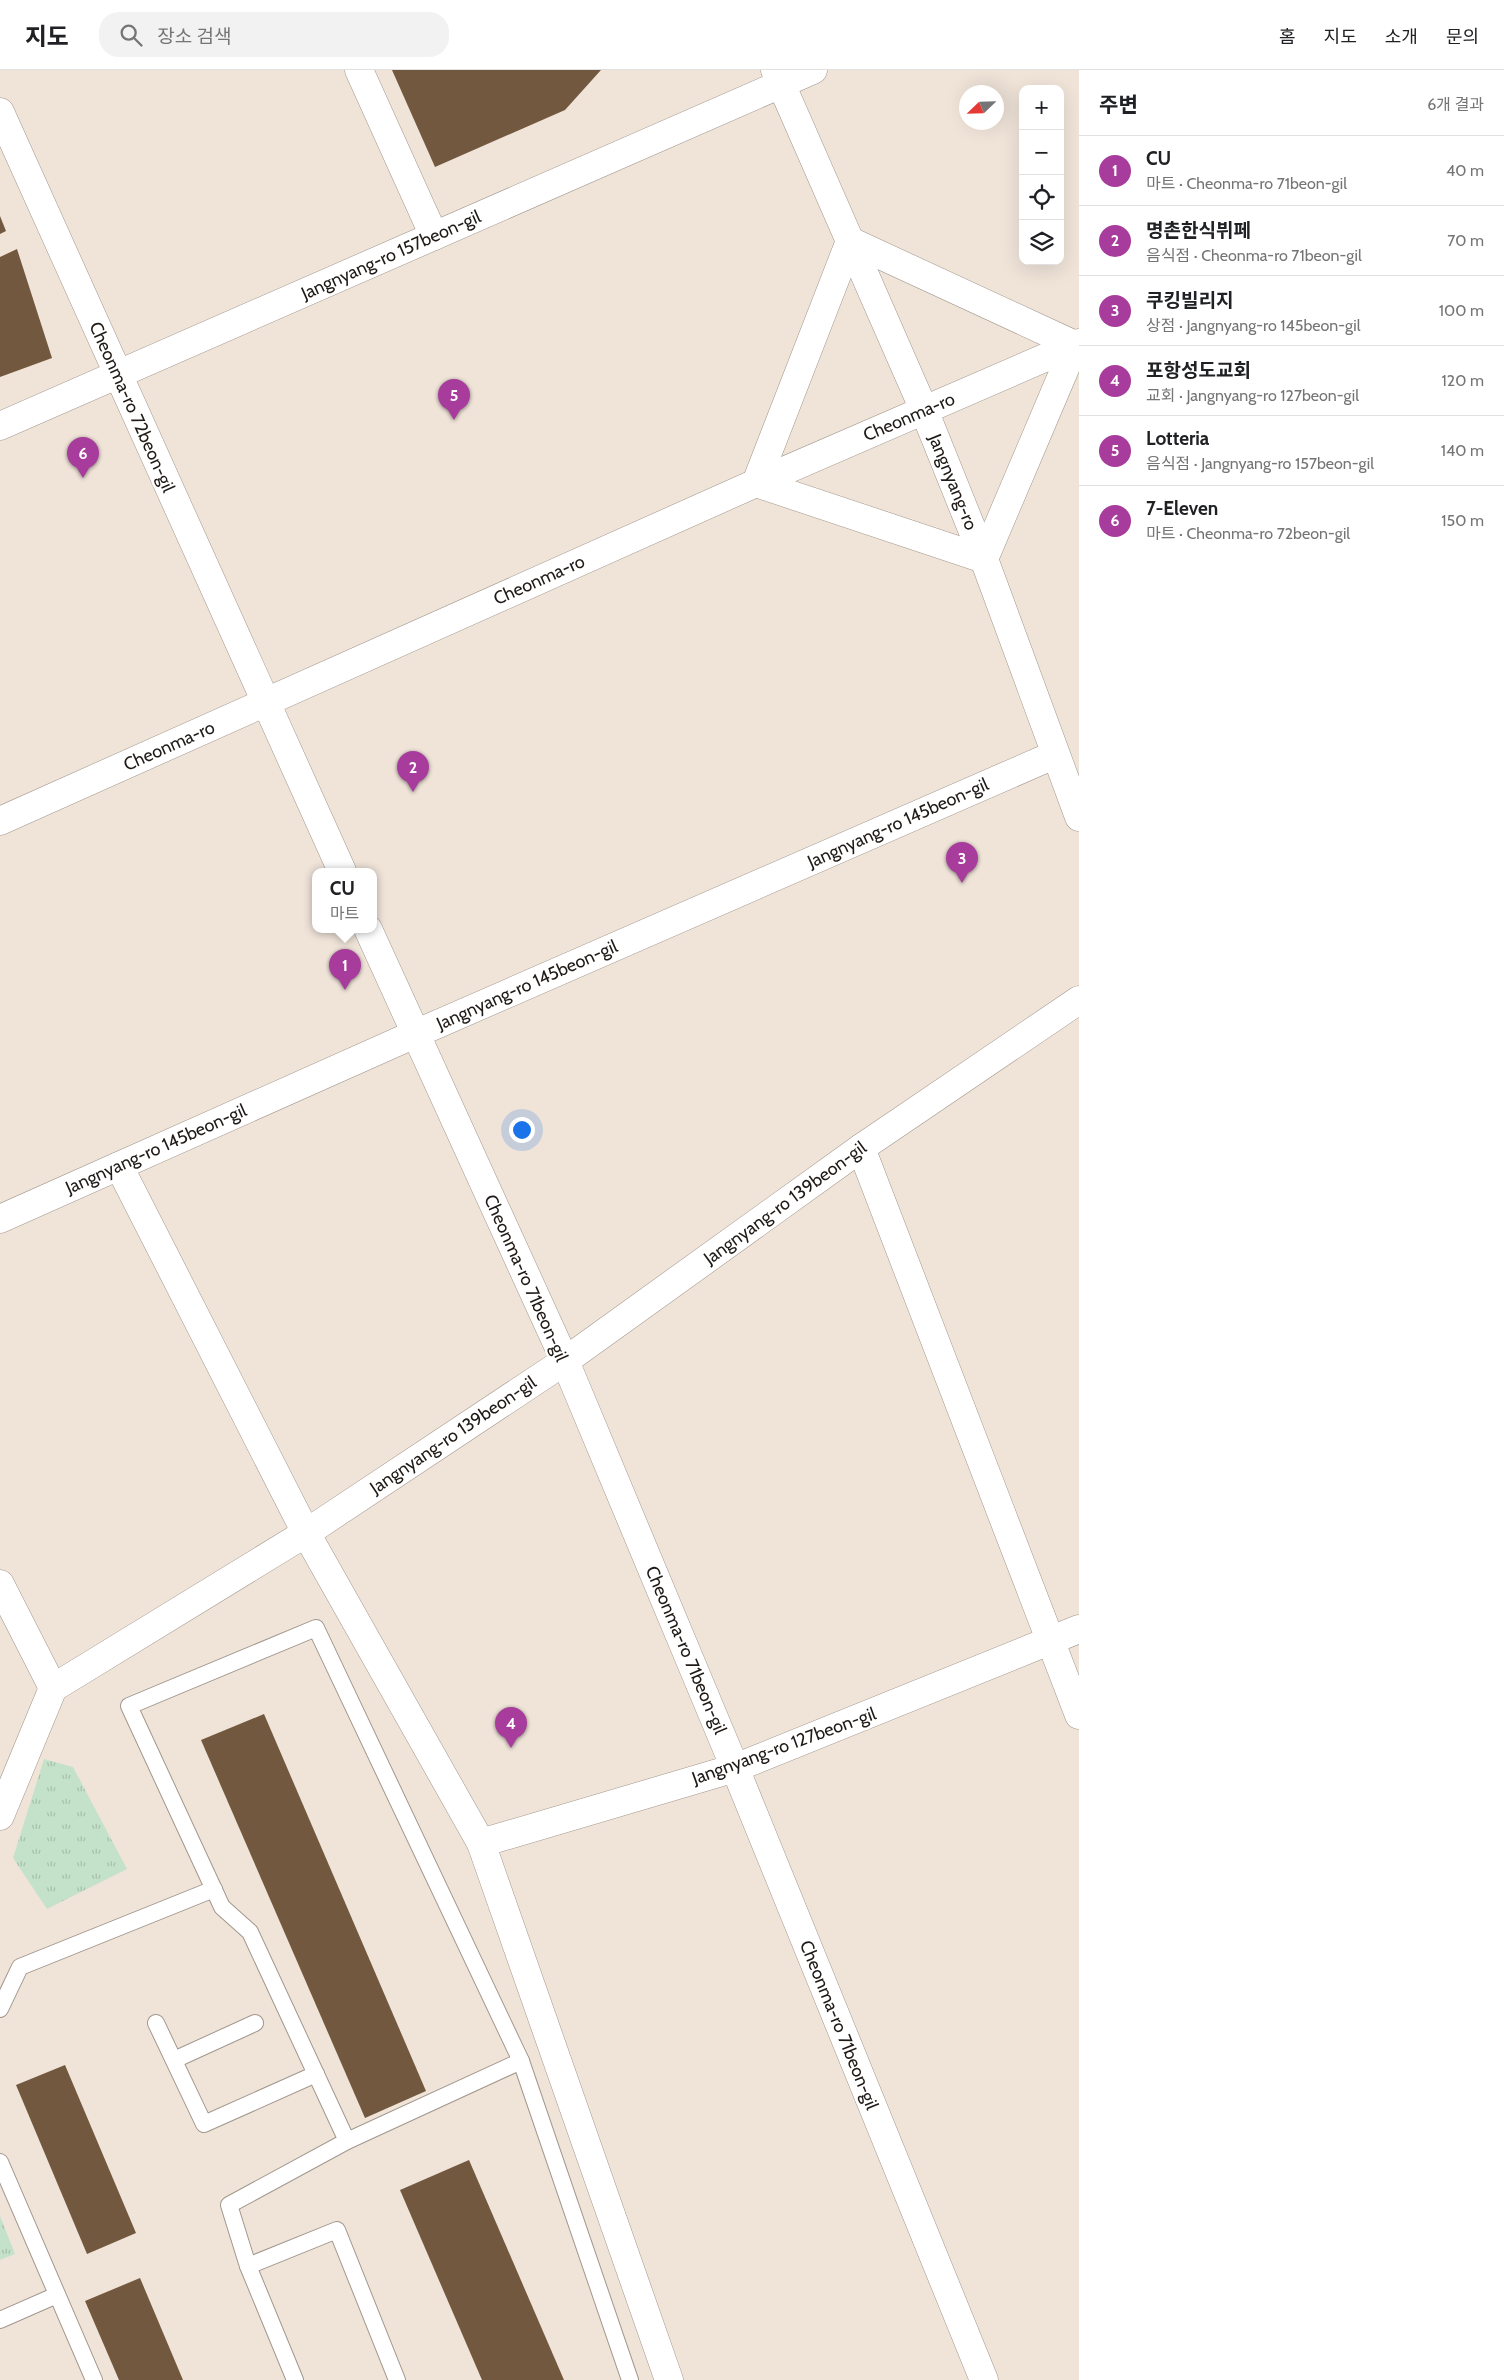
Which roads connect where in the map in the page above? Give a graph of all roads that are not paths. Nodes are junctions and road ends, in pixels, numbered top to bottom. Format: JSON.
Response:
{"nodes":[{"id":1,"x":359,"y":70,"type":"edge"},
{"id":2,"x":813,"y":70,"type":"edge"},
{"id":3,"x":778,"y":77,"type":"edge"},
{"id":4,"x":0,"y":112,"type":"edge"},
{"id":5,"x":434,"y":236,"type":"junction"},
{"id":6,"x":850,"y":241,"type":"junction"},
{"id":7,"x":1077,"y":344,"type":"edge"},
{"id":8,"x":118,"y":375,"type":"junction"},
{"id":9,"x":924,"y":410,"type":"junction"},
{"id":10,"x":0,"y":426,"type":"edge"},
{"id":11,"x":756,"y":483,"type":"junction"},
{"id":12,"x":984,"y":559,"type":"junction"},
{"id":13,"x":265,"y":703,"type":"junction"},
{"id":14,"x":1054,"y":755,"type":"junction"},
{"id":15,"x":1079,"y":817,"type":"edge"},
{"id":16,"x":0,"y":821,"type":"edge"},
{"id":17,"x":341,"y":868,"type":"edge"},
{"id":18,"x":370,"y":933,"type":"edge"},
{"id":19,"x":1079,"y":1000,"type":"edge"},
{"id":20,"x":415,"y":1034,"type":"junction"},
{"id":21,"x":861,"y":1148,"type":"junction"},
{"id":22,"x":119,"y":1166,"type":"junction"},
{"id":23,"x":0,"y":1219,"type":"edge"},
{"id":24,"x":565,"y":1361,"type":"junction"},
{"id":25,"x":306,"y":1533,"type":"junction"},
{"id":26,"x":0,"y":1584,"type":"edge"},
{"id":27,"x":1079,"y":1629,"type":"edge"},
{"id":28,"x":1050,"y":1642,"type":"junction"},
{"id":29,"x":53,"y":1688,"type":"junction"},
{"id":30,"x":1079,"y":1715,"type":"edge"},
{"id":31,"x":735,"y":1768,"type":"junction"},
{"id":32,"x":0,"y":1816,"type":"edge"},
{"id":33,"x":481,"y":1842,"type":"junction"},
{"id":34,"x":214,"y":1889,"type":"junction"},
{"id":35,"x":0,"y":2009,"type":"edge"},
{"id":36,"x":156,"y":2023,"type":"dead end"},
{"id":37,"x":255,"y":2023,"type":"dead end"},
{"id":38,"x":174,"y":2060,"type":"junction"},
{"id":39,"x":521,"y":2061,"type":"junction"},
{"id":40,"x":316,"y":2074,"type":"junction"},
{"id":41,"x":347,"y":2141,"type":"junction"},
{"id":42,"x":0,"y":2162,"type":"edge"},
{"id":43,"x":248,"y":2266,"type":"junction"},
{"id":44,"x":57,"y":2295,"type":"junction"},
{"id":45,"x":0,"y":2320,"type":"edge"},
{"id":46,"x":94,"y":2380,"type":"edge"},
{"id":47,"x":295,"y":2380,"type":"edge"},
{"id":48,"x":397,"y":2380,"type":"edge"},
{"id":49,"x":630,"y":2380,"type":"edge"},
{"id":50,"x":669,"y":2380,"type":"edge"},
{"id":51,"x":984,"y":2380,"type":"edge"}],
"edges":[{"from":1,"to":5,"type":"street"},
{"from":2,"to":3,"type":"street","name":"Jangnyang-ro 157beon-gil"},
{"from":3,"to":5,"type":"street","name":"Jangnyang-ro 157beon-gil"},
{"from":3,"to":6,"type":"street","name":"Jangnyang-ro"},
{"from":4,"to":8,"type":"street","name":"Cheonma-ro 72beon-gil"},
{"from":5,"to":8,"type":"street","name":"Jangnyang-ro 157beon-gil"},
{"from":6,"to":7,"type":"street"},
{"from":6,"to":9,"type":"street","name":"Jangnyang-ro"},
{"from":6,"to":11,"type":"street"},
{"from":7,"to":9,"type":"street","name":"Cheonma-ro"},
{"from":7,"to":12,"type":"street"},
{"from":8,"to":10,"type":"street","name":"Jangnyang-ro 157beon-gil"},
{"from":8,"to":13,"type":"street","name":"Cheonma-ro 72beon-gil"},
{"from":9,"to":11,"type":"street","name":"Cheonma-ro"},
{"from":9,"to":12,"type":"street","name":"Jangnyang-ro"},
{"from":11,"to":12,"type":"street"},
{"from":11,"to":13,"type":"street","name":"Cheonma-ro"},
{"from":12,"to":14,"type":"street","name":"Jangnyang-ro"},
{"from":13,"to":16,"type":"street","name":"Cheonma-ro"},
{"from":13,"to":17,"type":"street"},
{"from":14,"to":15,"type":"street","name":"Jangnyang-ro"},
{"from":14,"to":20,"type":"street","name":"Jangnyang-ro 145beon-gil"},
{"from":18,"to":20,"type":"street","name":"Cheonma-ro 71beon-gil"},
{"from":19,"to":21,"type":"street","name":"Jangnyang-ro 139beon-gil"},
{"from":20,"to":22,"type":"street","name":"Jangnyang-ro 145beon-gil"},
{"from":20,"to":24,"type":"street","name":"Cheonma-ro 71beon-gil"},
{"from":21,"to":24,"type":"street","name":"Jangnyang-ro 139beon-gil"},
{"from":21,"to":28,"type":"street"},
{"from":22,"to":23,"type":"street","name":"Jangnyang-ro 145beon-gil"},
{"from":22,"to":25,"type":"street"},
{"from":24,"to":25,"type":"street","name":"Jangnyang-ro 139beon-gil"},
{"from":24,"to":31,"type":"street","name":"Cheonma-ro 71beon-gil"},
{"from":25,"to":29,"type":"street","name":"Jangnyang-ro 139beon-gil"},
{"from":25,"to":33,"type":"street"},
{"from":26,"to":29,"type":"street"},
{"from":27,"to":28,"type":"street","name":"Jangnyang-ro 127beon-gil"},
{"from":28,"to":30,"type":"street"},
{"from":28,"to":31,"type":"street","name":"Jangnyang-ro 127beon-gil"},
{"from":29,"to":32,"type":"street"},
{"from":31,"to":33,"type":"street","name":"Jangnyang-ro 127beon-gil"},
{"from":31,"to":51,"type":"street","name":"Cheonma-ro 71beon-gil"},
{"from":33,"to":50,"type":"street"},
{"from":34,"to":35,"type":"lane"},
{"from":34,"to":39,"type":"lane"},
{"from":34,"to":40,"type":"lane"},
{"from":36,"to":38,"type":"lane"},
{"from":37,"to":38,"type":"lane"},
{"from":38,"to":40,"type":"lane"},
{"from":39,"to":41,"type":"lane"},
{"from":39,"to":49,"type":"lane"},
{"from":40,"to":41,"type":"lane"},
{"from":41,"to":43,"type":"lane"},
{"from":42,"to":44,"type":"lane"},
{"from":43,"to":47,"type":"lane"},
{"from":43,"to":48,"type":"lane"},
{"from":44,"to":45,"type":"lane"},
{"from":44,"to":46,"type":"lane"}]}
